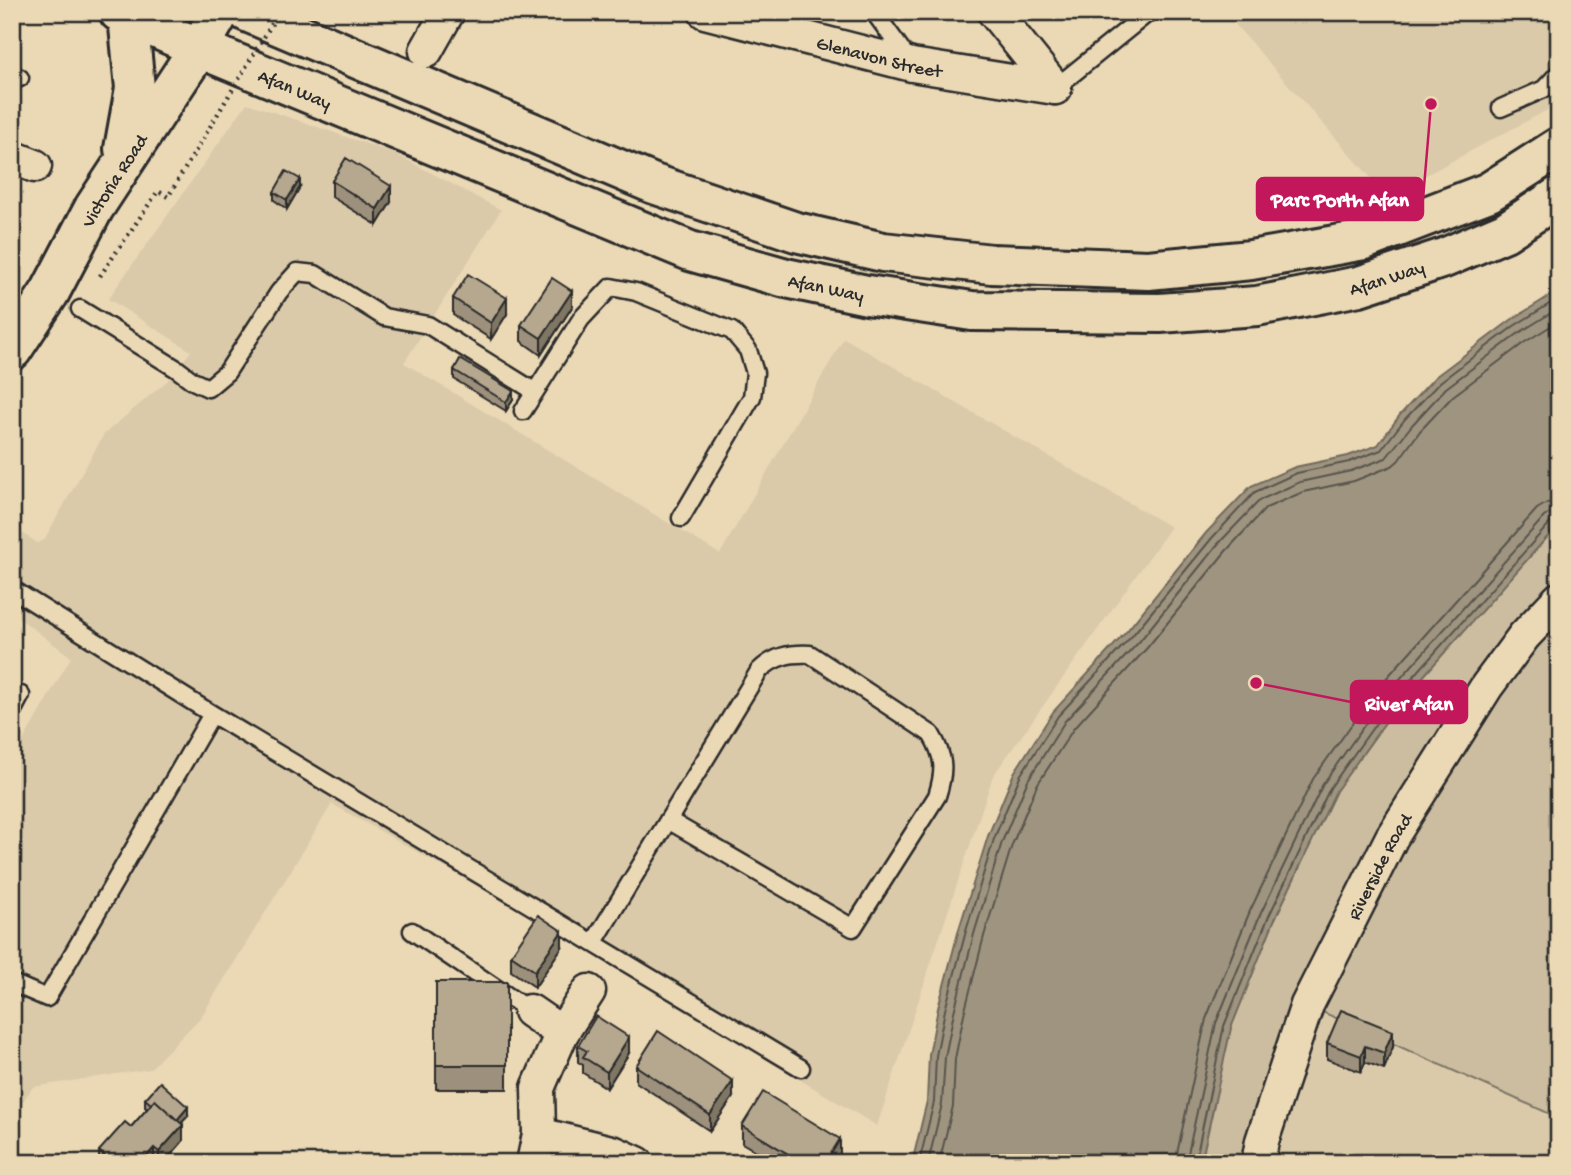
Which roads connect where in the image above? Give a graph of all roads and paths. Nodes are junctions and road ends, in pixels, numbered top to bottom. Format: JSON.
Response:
{"nodes":[{"id":1,"x":220,"y":12,"type":"edge"},
{"id":2,"x":247,"y":12,"type":"edge"},
{"id":3,"x":279,"y":12,"type":"edge"},
{"id":4,"x":448,"y":12,"type":"edge"},
{"id":5,"x":705,"y":12,"type":"edge"},
{"id":6,"x":874,"y":12,"type":"edge"},
{"id":7,"x":994,"y":12,"type":"edge"},
{"id":8,"x":1149,"y":12,"type":"edge"},
{"id":9,"x":123,"y":14,"type":"edge"},
{"id":10,"x":199,"y":48,"type":"junction"},
{"id":11,"x":426,"y":51,"type":"dead end"},
{"id":12,"x":912,"y":65,"type":"junction"},
{"id":13,"x":1559,"y":73,"type":"edge"},
{"id":14,"x":1055,"y":88,"type":"junction"},
{"id":15,"x":1501,"y":108,"type":"dead end"},
{"id":16,"x":1559,"y":146,"type":"edge"},
{"id":17,"x":121,"y":165,"type":"junction"},
{"id":18,"x":1559,"y":196,"type":"edge"},
{"id":19,"x":100,"y":276,"type":"dead end"},
{"id":20,"x":80,"y":309,"type":"dead end"},
{"id":21,"x":12,"y":351,"type":"edge"},
{"id":22,"x":534,"y":391,"type":"junction"},
{"id":23,"x":523,"y":411,"type":"dead end"},
{"id":24,"x":681,"y":518,"type":"dead end"},
{"id":25,"x":12,"y":589,"type":"edge"},
{"id":26,"x":1559,"y":599,"type":"edge"},
{"id":27,"x":22,"y":695,"type":"dead end"},
{"id":28,"x":12,"y":712,"type":"edge"},
{"id":29,"x":212,"y":714,"type":"junction"},
{"id":30,"x":668,"y":820,"type":"junction"},
{"id":31,"x":412,"y":931,"type":"dead end"},
{"id":32,"x":594,"y":943,"type":"junction"},
{"id":33,"x":12,"y":983,"type":"edge"},
{"id":34,"x":589,"y":991,"type":"dead end"},
{"id":35,"x":530,"y":1011,"type":"joint"},
{"id":36,"x":562,"y":1033,"type":"junction"},
{"id":37,"x":801,"y":1068,"type":"dead end"},
{"id":38,"x":536,"y":1148,"type":"edge"},
{"id":39,"x":637,"y":1163,"type":"edge"},
{"id":40,"x":1258,"y":1163,"type":"edge"}],
"edges":[{"from":1,"to":10,"type":"main road","name":"Victoria Road"},
{"from":2,"to":16,"type":"main road"},
{"from":3,"to":19,"type":"path","bridge":true},
{"from":4,"to":11,"type":"street"},
{"from":5,"to":12,"type":"street","name":"Glenavon Street"},
{"from":6,"to":12,"type":"lane"},
{"from":7,"to":14,"type":"street"},
{"from":8,"to":14,"type":"lane"},
{"from":9,"to":10,"type":"main road","name":"Afan Way"},
{"from":9,"to":17,"type":"main road"},
{"from":10,"to":17,"type":"main road","name":"Victoria Road"},
{"from":10,"to":18,"type":"main road","name":"Afan Way"},
{"from":12,"to":14,"type":"street","name":"Glenavon Street"},
{"from":13,"to":15,"type":"lane"},
{"from":17,"to":21,"type":"main road","name":"Victoria Road"},
{"from":20,"to":22,"type":"lane"},
{"from":22,"to":23,"type":"lane"},
{"from":22,"to":24,"type":"lane"},
{"from":25,"to":29,"type":"lane"},
{"from":26,"to":40,"type":"street","name":"Riverside Road"},
{"from":27,"to":28,"type":"lane"},
{"from":29,"to":32,"type":"lane"},
{"from":29,"to":33,"type":"lane"},
{"from":30,"to":30,"type":"lane"},
{"from":30,"to":32,"type":"lane"},
{"from":31,"to":35,"type":"lane"},
{"from":32,"to":37,"type":"lane"},
{"from":34,"to":36,"type":"street"},
{"from":35,"to":36,"type":"street"},
{"from":36,"to":38,"type":"street"},
{"from":38,"to":39,"type":"street"}]}
